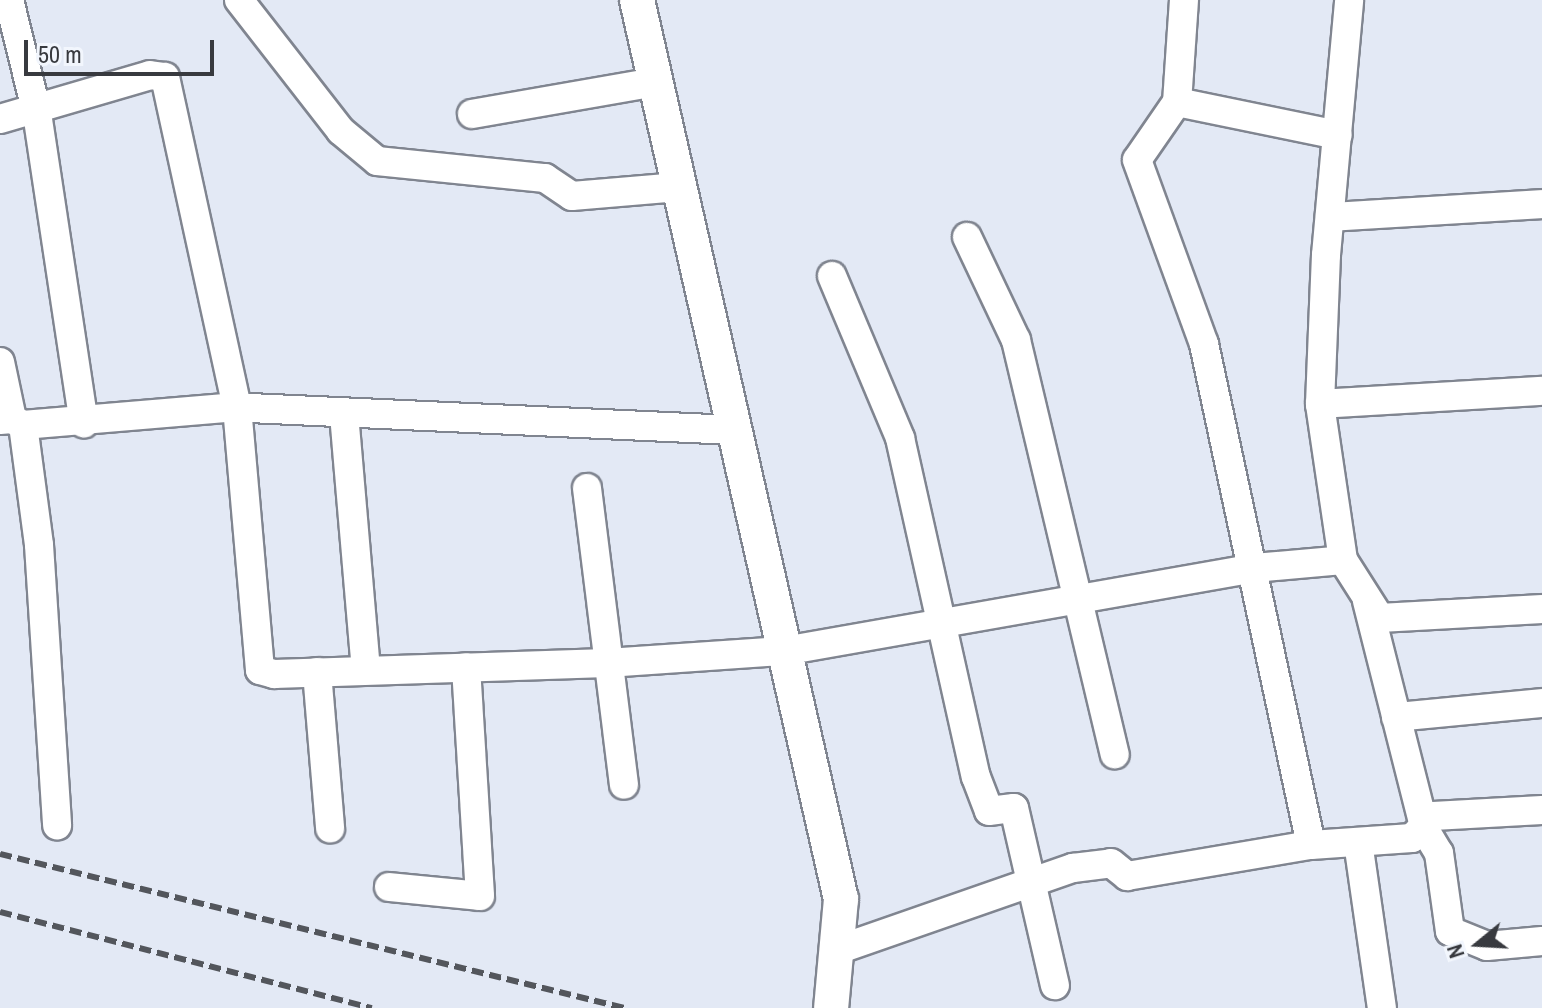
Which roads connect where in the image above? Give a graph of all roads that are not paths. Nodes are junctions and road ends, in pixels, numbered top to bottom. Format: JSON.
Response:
{"nodes":[{"id":1,"x":9,"y":0,"type":"edge"},
{"id":2,"x":239,"y":0,"type":"edge"},
{"id":3,"x":637,"y":0,"type":"edge"},
{"id":4,"x":1184,"y":0,"type":"edge"},
{"id":5,"x":1349,"y":0,"type":"edge"},
{"id":6,"x":655,"y":82,"type":"junction"},
{"id":7,"x":1177,"y":102,"type":"junction"},
{"id":8,"x":37,"y":113,"type":"junction"},
{"id":9,"x":472,"y":114,"type":"dead end"},
{"id":10,"x":0,"y":119,"type":"edge"},
{"id":11,"x":1338,"y":135,"type":"junction"},
{"id":12,"x":679,"y":187,"type":"junction"},
{"id":13,"x":1542,"y":204,"type":"edge"},
{"id":14,"x":1330,"y":217,"type":"junction"},
{"id":15,"x":967,"y":237,"type":"dead end"},
{"id":16,"x":832,"y":276,"type":"dead end"},
{"id":17,"x":0,"y":362,"type":"edge"},
{"id":18,"x":1542,"y":391,"type":"edge"},
{"id":19,"x":1320,"y":404,"type":"junction"},
{"id":20,"x":237,"y":407,"type":"junction"},
{"id":21,"x":344,"y":414,"type":"junction"},
{"id":22,"x":12,"y":422,"type":"edge"},
{"id":23,"x":84,"y":423,"type":"junction"},
{"id":24,"x":734,"y":430,"type":"junction"},
{"id":25,"x":587,"y":488,"type":"dead end"},
{"id":26,"x":1343,"y":560,"type":"junction"},
{"id":27,"x":1254,"y":568,"type":"junction"},
{"id":28,"x":1366,"y":596,"type":"junction"},
{"id":29,"x":1075,"y":598,"type":"junction"},
{"id":30,"x":1542,"y":609,"type":"edge"},
{"id":31,"x":943,"y":625,"type":"junction"},
{"id":32,"x":784,"y":651,"type":"junction"},
{"id":33,"x":607,"y":663,"type":"junction"},
{"id":34,"x":466,"y":667,"type":"junction"},
{"id":35,"x":366,"y":670,"type":"junction"},
{"id":36,"x":317,"y":672,"type":"junction"},
{"id":37,"x":1542,"y":703,"type":"edge"},
{"id":38,"x":1396,"y":717,"type":"junction"},
{"id":39,"x":1115,"y":754,"type":"dead end"},
{"id":40,"x":624,"y":785,"type":"dead end"},
{"id":41,"x":1542,"y":810,"type":"edge"},
{"id":42,"x":57,"y":825,"type":"dead end"},
{"id":43,"x":330,"y":828,"type":"dead end"},
{"id":44,"x":1425,"y":830,"type":"junction"},
{"id":45,"x":1358,"y":842,"type":"junction"},
{"id":46,"x":1311,"y":845,"type":"junction"},
{"id":47,"x":1030,"y":879,"type":"junction"},
{"id":48,"x":389,"y":887,"type":"dead end"},
{"id":49,"x":1542,"y":941,"type":"edge"},
{"id":50,"x":840,"y":949,"type":"junction"},
{"id":51,"x":1055,"y":985,"type":"dead end"},
{"id":52,"x":831,"y":1008,"type":"edge"},
{"id":53,"x":1382,"y":1008,"type":"edge"}],
"edges":[{"from":1,"to":8,"type":"street"},
{"from":2,"to":12,"type":"street"},
{"from":3,"to":6,"type":"street"},
{"from":4,"to":7,"type":"street"},
{"from":5,"to":11,"type":"street"},
{"from":6,"to":9,"type":"street"},
{"from":6,"to":12,"type":"street"},
{"from":7,"to":11,"type":"street"},
{"from":7,"to":27,"type":"street"},
{"from":8,"to":10,"type":"street"},
{"from":8,"to":20,"type":"street"},
{"from":8,"to":23,"type":"street"},
{"from":11,"to":14,"type":"street"},
{"from":12,"to":24,"type":"street"},
{"from":13,"to":14,"type":"street"},
{"from":14,"to":19,"type":"street"},
{"from":15,"to":29,"type":"street"},
{"from":16,"to":31,"type":"street"},
{"from":17,"to":22,"type":"street"},
{"from":18,"to":19,"type":"street"},
{"from":19,"to":26,"type":"street"},
{"from":20,"to":21,"type":"street"},
{"from":20,"to":23,"type":"street"},
{"from":20,"to":36,"type":"street"},
{"from":21,"to":24,"type":"street"},
{"from":21,"to":35,"type":"street"},
{"from":22,"to":23,"type":"street"},
{"from":22,"to":42,"type":"street"},
{"from":24,"to":32,"type":"street"},
{"from":25,"to":33,"type":"street"},
{"from":26,"to":27,"type":"street"},
{"from":26,"to":28,"type":"street"},
{"from":27,"to":29,"type":"street"},
{"from":27,"to":46,"type":"street"},
{"from":28,"to":30,"type":"street"},
{"from":28,"to":38,"type":"street"},
{"from":29,"to":31,"type":"street"},
{"from":29,"to":39,"type":"street"},
{"from":31,"to":32,"type":"street"},
{"from":31,"to":47,"type":"street"},
{"from":32,"to":33,"type":"street"},
{"from":32,"to":50,"type":"street"},
{"from":33,"to":34,"type":"street"},
{"from":33,"to":40,"type":"street"},
{"from":34,"to":35,"type":"street"},
{"from":34,"to":48,"type":"street"},
{"from":35,"to":36,"type":"street"},
{"from":36,"to":43,"type":"street"},
{"from":37,"to":38,"type":"street"},
{"from":38,"to":44,"type":"street"},
{"from":41,"to":44,"type":"street"},
{"from":44,"to":45,"type":"street"},
{"from":44,"to":49,"type":"street"},
{"from":45,"to":46,"type":"street"},
{"from":45,"to":53,"type":"street"},
{"from":46,"to":47,"type":"street"},
{"from":47,"to":50,"type":"street"},
{"from":47,"to":51,"type":"street"},
{"from":50,"to":52,"type":"street"}]}
